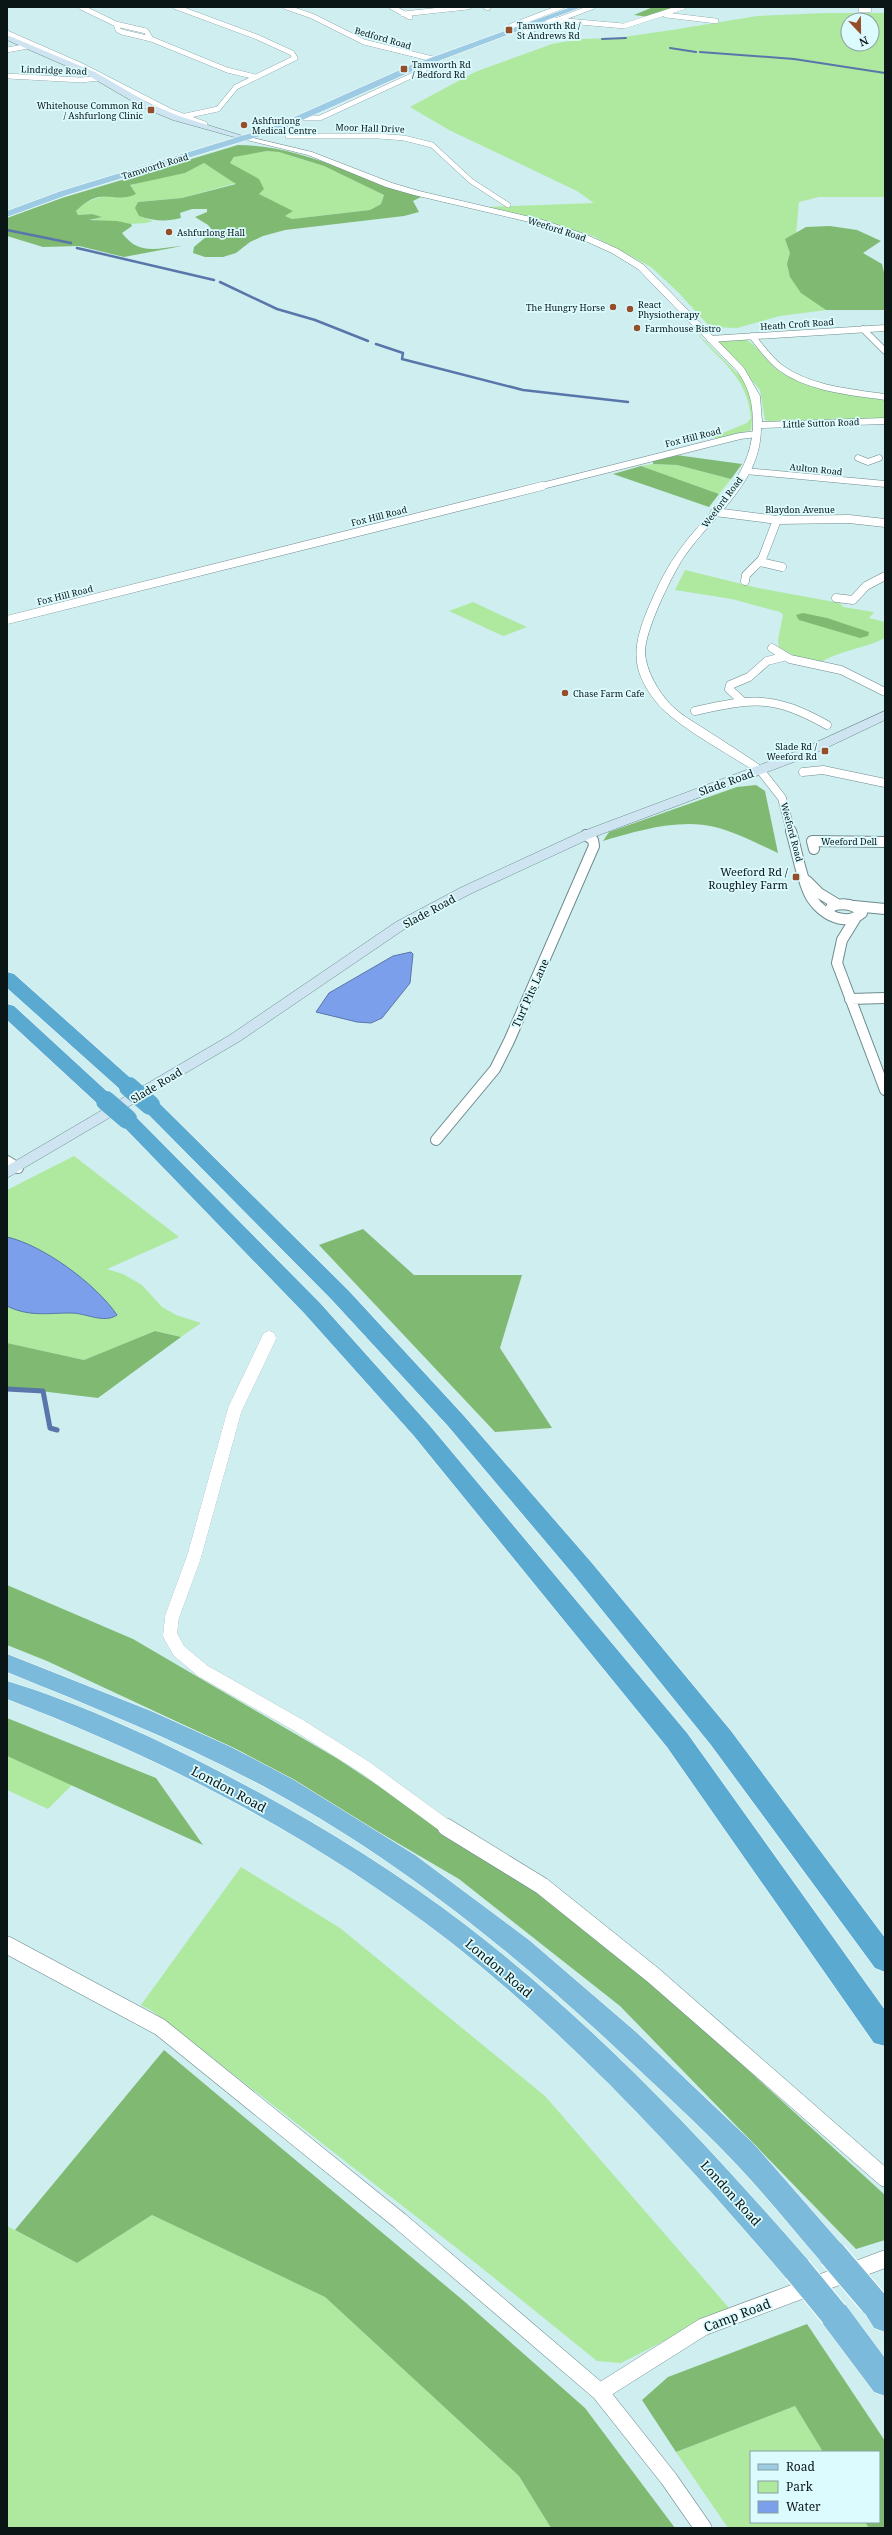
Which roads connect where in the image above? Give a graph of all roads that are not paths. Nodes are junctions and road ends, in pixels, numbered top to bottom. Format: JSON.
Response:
{"nodes":[{"id":1,"x":81,"y":7,"type":"edge"},
{"id":2,"x":176,"y":7,"type":"edge"},
{"id":3,"x":286,"y":7,"type":"edge"},
{"id":4,"x":392,"y":7,"type":"edge"},
{"id":5,"x":468,"y":7,"type":"edge"},
{"id":6,"x":561,"y":7,"type":"edge"},
{"id":7,"x":578,"y":7,"type":"edge"},
{"id":8,"x":592,"y":7,"type":"edge"},
{"id":9,"x":683,"y":7,"type":"edge"},
{"id":10,"x":861,"y":7,"type":"edge"},
{"id":11,"x":869,"y":10,"type":"dead end"},
{"id":12,"x":403,"y":14,"type":"junction"},
{"id":13,"x":665,"y":14,"type":"junction"},
{"id":14,"x":411,"y":18,"type":"dead end"},
{"id":15,"x":558,"y":18,"type":"junction"},
{"id":16,"x":716,"y":21,"type":"dead end"},
{"id":17,"x":116,"y":24,"type":"junction"},
{"id":18,"x":526,"y":30,"type":"junction"},
{"id":19,"x":537,"y":32,"type":"dead end"},
{"id":20,"x":10,"y":36,"type":"edge"},
{"id":21,"x":151,"y":39,"type":"junction"},
{"id":22,"x":28,"y":46,"type":"junction"},
{"id":23,"x":7,"y":50,"type":"edge"},
{"id":24,"x":433,"y":59,"type":"junction"},
{"id":25,"x":7,"y":76,"type":"edge"},
{"id":26,"x":256,"y":77,"type":"junction"},
{"id":27,"x":103,"y":79,"type":"junction"},
{"id":28,"x":184,"y":117,"type":"junction"},
{"id":29,"x":176,"y":118,"type":"junction"},
{"id":30,"x":205,"y":124,"type":"dead end"},
{"id":31,"x":288,"y":136,"type":"dead end"},
{"id":32,"x":245,"y":138,"type":"junction"},
{"id":33,"x":493,"y":210,"type":"junction"},
{"id":34,"x":7,"y":214,"type":"edge"},
{"id":35,"x":885,"y":328,"type":"edge"},
{"id":36,"x":863,"y":329,"type":"junction"},
{"id":37,"x":752,"y":336,"type":"junction"},
{"id":38,"x":710,"y":339,"type":"junction"},
{"id":39,"x":885,"y":351,"type":"edge"},
{"id":40,"x":885,"y":397,"type":"edge"},
{"id":41,"x":885,"y":422,"type":"edge"},
{"id":42,"x":757,"y":429,"type":"junction"},
{"id":43,"x":858,"y":458,"type":"dead end"},
{"id":44,"x":879,"y":458,"type":"dead end"},
{"id":45,"x":746,"y":471,"type":"junction"},
{"id":46,"x":869,"y":473,"type":"junction"},
{"id":47,"x":885,"y":484,"type":"edge"},
{"id":48,"x":715,"y":512,"type":"junction"},
{"id":49,"x":777,"y":520,"type":"junction"},
{"id":50,"x":885,"y":523,"type":"edge"},
{"id":51,"x":760,"y":562,"type":"junction"},
{"id":52,"x":782,"y":567,"type":"dead end"},
{"id":53,"x":885,"y":576,"type":"edge"},
{"id":54,"x":745,"y":581,"type":"dead end"},
{"id":55,"x":836,"y":598,"type":"dead end"},
{"id":56,"x":7,"y":620,"type":"edge"},
{"id":57,"x":772,"y":648,"type":"dead end"},
{"id":58,"x":783,"y":657,"type":"junction"},
{"id":59,"x":885,"y":692,"type":"edge"},
{"id":60,"x":740,"y":700,"type":"junction"},
{"id":61,"x":687,"y":704,"type":"dead end"},
{"id":62,"x":885,"y":715,"type":"edge"},
{"id":63,"x":837,"y":721,"type":"dead end"},
{"id":64,"x":760,"y":770,"type":"junction"},
{"id":65,"x":803,"y":772,"type":"dead end"},
{"id":66,"x":885,"y":783,"type":"edge"},
{"id":67,"x":586,"y":835,"type":"junction"},
{"id":68,"x":812,"y":840,"type":"dead end"},
{"id":69,"x":885,"y":842,"type":"edge"},
{"id":70,"x":806,"y":880,"type":"junction"},
{"id":71,"x":837,"y":904,"type":"junction"},
{"id":72,"x":854,"y":906,"type":"junction"},
{"id":73,"x":885,"y":910,"type":"edge"},
{"id":74,"x":828,"y":913,"type":"junction"},
{"id":75,"x":858,"y":918,"type":"junction"},
{"id":76,"x":836,"y":919,"type":"junction"},
{"id":77,"x":843,"y":934,"type":"junction"},
{"id":78,"x":7,"y":978,"type":"edge"},
{"id":79,"x":885,"y":998,"type":"edge"},
{"id":80,"x":850,"y":999,"type":"junction"},
{"id":81,"x":7,"y":1010,"type":"edge"},
{"id":82,"x":885,"y":1090,"type":"edge"},
{"id":83,"x":436,"y":1140,"type":"dead end"},
{"id":84,"x":10,"y":1167,"type":"edge"},
{"id":85,"x":269,"y":1338,"type":"dead end"},
{"id":86,"x":7,"y":1663,"type":"edge"},
{"id":87,"x":7,"y":1690,"type":"edge"},
{"id":88,"x":7,"y":1945,"type":"edge"},
{"id":89,"x":885,"y":1960,"type":"edge"},
{"id":90,"x":885,"y":2034,"type":"edge"},
{"id":91,"x":885,"y":2178,"type":"edge"},
{"id":92,"x":885,"y":2259,"type":"edge"},
{"id":93,"x":879,"y":2310,"type":"edge"},
{"id":94,"x":885,"y":2382,"type":"edge"},
{"id":95,"x":600,"y":2392,"type":"junction"},
{"id":96,"x":703,"y":2528,"type":"edge"}],
"edges":[{"from":1,"to":17,"type":"street"},
{"from":2,"to":26,"type":"street"},
{"from":3,"to":24,"type":"street","name":"Bedford Road"},
{"from":4,"to":12,"type":"street"},
{"from":5,"to":12,"type":"street"},
{"from":6,"to":18,"type":"street"},
{"from":7,"to":15,"type":"main road","name":"Tamworth Road"},
{"from":8,"to":15,"type":"street","name":"Tamworth Road"},
{"from":9,"to":13,"type":"street"},
{"from":10,"to":11,"type":"street"},
{"from":12,"to":14,"type":"street"},
{"from":13,"to":15,"type":"street"},
{"from":13,"to":16,"type":"street"},
{"from":15,"to":18,"type":"street","name":"Tamworth Road"},
{"from":15,"to":18,"type":"main road","name":"Tamworth Road"},
{"from":17,"to":21,"type":"street"},
{"from":17,"to":21,"type":"street"},
{"from":18,"to":19,"type":"street","name":"Tamworth Road"},
{"from":18,"to":24,"type":"main road","name":"Tamworth Road"},
{"from":20,"to":22,"type":"main road"},
{"from":20,"to":27,"type":"street"},
{"from":21,"to":26,"type":"street"},
{"from":22,"to":23,"type":"street"},
{"from":22,"to":27,"type":"main road"},
{"from":24,"to":32,"type":"main road","name":"Tamworth Road"},
{"from":25,"to":27,"type":"street","name":"Lindridge Road"},
{"from":26,"to":28,"type":"street"},
{"from":27,"to":28,"type":"street"},
{"from":27,"to":29,"type":"main road"},
{"from":28,"to":29,"type":"street"},
{"from":28,"to":30,"type":"street"},
{"from":29,"to":32,"type":"main road"},
{"from":31,"to":33,"type":"street","name":"Moor Hall Drive"},
{"from":32,"to":33,"type":"street","name":"Weeford Road"},
{"from":32,"to":34,"type":"main road","name":"Tamworth Road"},
{"from":33,"to":38,"type":"street","name":"Weeford Road"},
{"from":35,"to":36,"type":"street","name":"Heath Croft Road"},
{"from":36,"to":37,"type":"street","name":"Heath Croft Road"},
{"from":36,"to":39,"type":"street"},
{"from":37,"to":38,"type":"street","name":"Heath Croft Road"},
{"from":37,"to":40,"type":"street"},
{"from":38,"to":42,"type":"street","name":"Weeford Road"},
{"from":41,"to":42,"type":"street","name":"Little Sutton Road"},
{"from":42,"to":45,"type":"street","name":"Weeford Road"},
{"from":42,"to":56,"type":"street","name":"Fox Hill Road"},
{"from":43,"to":46,"type":"street"},
{"from":44,"to":46,"type":"street"},
{"from":45,"to":46,"type":"street","name":"Aulton Road"},
{"from":45,"to":48,"type":"street","name":"Weeford Road"},
{"from":46,"to":47,"type":"street","name":"Aulton Road"},
{"from":48,"to":49,"type":"street","name":"Blaydon Avenue"},
{"from":48,"to":64,"type":"street","name":"Weeford Road"},
{"from":49,"to":50,"type":"street","name":"Blaydon Avenue"},
{"from":49,"to":51,"type":"street"},
{"from":51,"to":52,"type":"street"},
{"from":51,"to":54,"type":"street"},
{"from":53,"to":55,"type":"street"},
{"from":57,"to":58,"type":"street"},
{"from":58,"to":59,"type":"street"},
{"from":58,"to":60,"type":"street"},
{"from":60,"to":61,"type":"street"},
{"from":60,"to":63,"type":"street"},
{"from":62,"to":64,"type":"main road","name":"Slade Road"},
{"from":64,"to":67,"type":"main road","name":"Slade Road"},
{"from":64,"to":70,"type":"street","name":"Weeford Road"},
{"from":65,"to":66,"type":"street"},
{"from":67,"to":83,"type":"street","name":"Turf Pits Lane"},
{"from":67,"to":84,"type":"main road","name":"Slade Road"},
{"from":68,"to":69,"type":"street","name":"Weeford Dell"},
{"from":70,"to":71,"type":"street","name":"Weeford Road"},
{"from":70,"to":74,"type":"street","name":"Weeford Road"},
{"from":71,"to":72,"type":"street"},
{"from":71,"to":74,"type":"street"},
{"from":72,"to":73,"type":"street"},
{"from":72,"to":75,"type":"street"},
{"from":73,"to":75,"type":"street"},
{"from":74,"to":76,"type":"street","name":"Weeford Road"},
{"from":75,"to":76,"type":"street"},
{"from":75,"to":77,"type":"street"},
{"from":76,"to":77,"type":"street"},
{"from":77,"to":80,"type":"street"},
{"from":78,"to":89,"type":"highway","bridge":true},
{"from":79,"to":80,"type":"street"},
{"from":80,"to":82,"type":"street"},
{"from":81,"to":90,"type":"highway","bridge":true},
{"from":85,"to":91,"type":"street"},
{"from":86,"to":93,"type":"highway","bridge":true},
{"from":87,"to":94,"type":"highway","name":"London Road","bridge":true},
{"from":88,"to":95,"type":"street"},
{"from":92,"to":95,"type":"street","name":"Camp Road"},
{"from":95,"to":96,"type":"street"}]}
